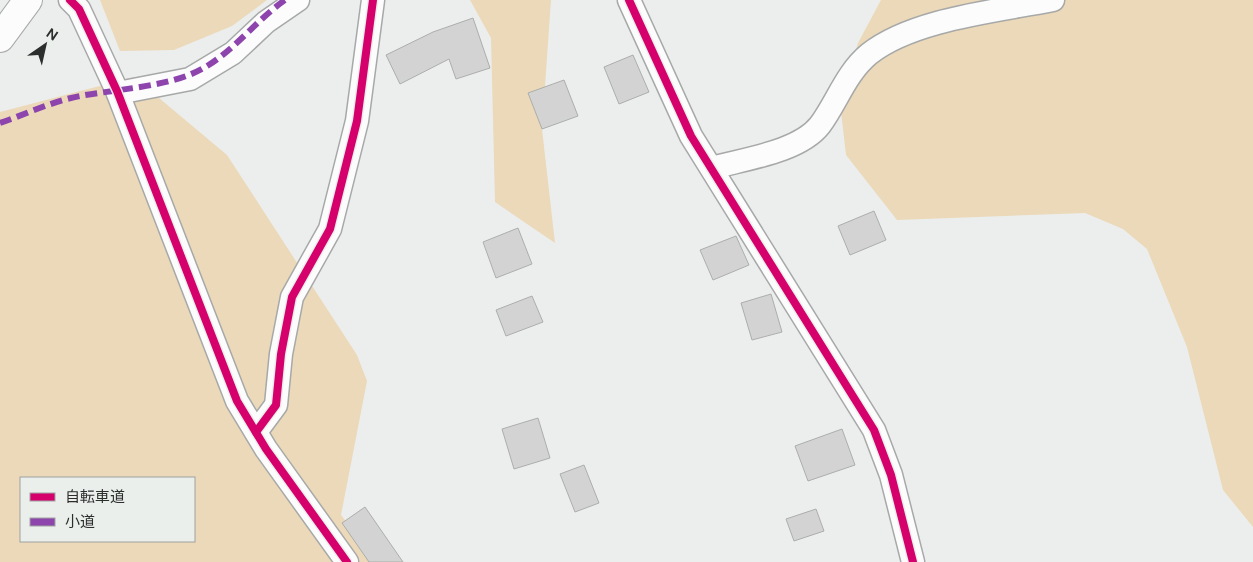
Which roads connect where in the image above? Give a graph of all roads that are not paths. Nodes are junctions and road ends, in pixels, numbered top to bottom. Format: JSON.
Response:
{"nodes":[{"id":1,"x":28,"y":0,"type":"edge"},
{"id":2,"x":70,"y":0,"type":"edge"},
{"id":3,"x":298,"y":0,"type":"edge"},
{"id":4,"x":372,"y":0,"type":"edge"},
{"id":5,"x":629,"y":0,"type":"edge"},
{"id":6,"x":1053,"y":0,"type":"edge"},
{"id":7,"x":0,"y":38,"type":"edge"},
{"id":8,"x":118,"y":93,"type":"junction"},
{"id":9,"x":712,"y":168,"type":"junction"},
{"id":10,"x":256,"y":432,"type":"junction"},
{"id":11,"x":347,"y":562,"type":"edge"},
{"id":12,"x":914,"y":562,"type":"edge"}],
"edges":[{"from":1,"to":7,"type":"street"},
{"from":2,"to":8,"type":"street"},
{"from":3,"to":8,"type":"street"},
{"from":4,"to":10,"type":"street"},
{"from":5,"to":9,"type":"street"},
{"from":6,"to":9,"type":"street"},
{"from":8,"to":10,"type":"street"},
{"from":9,"to":12,"type":"street"},
{"from":10,"to":11,"type":"street"}]}
